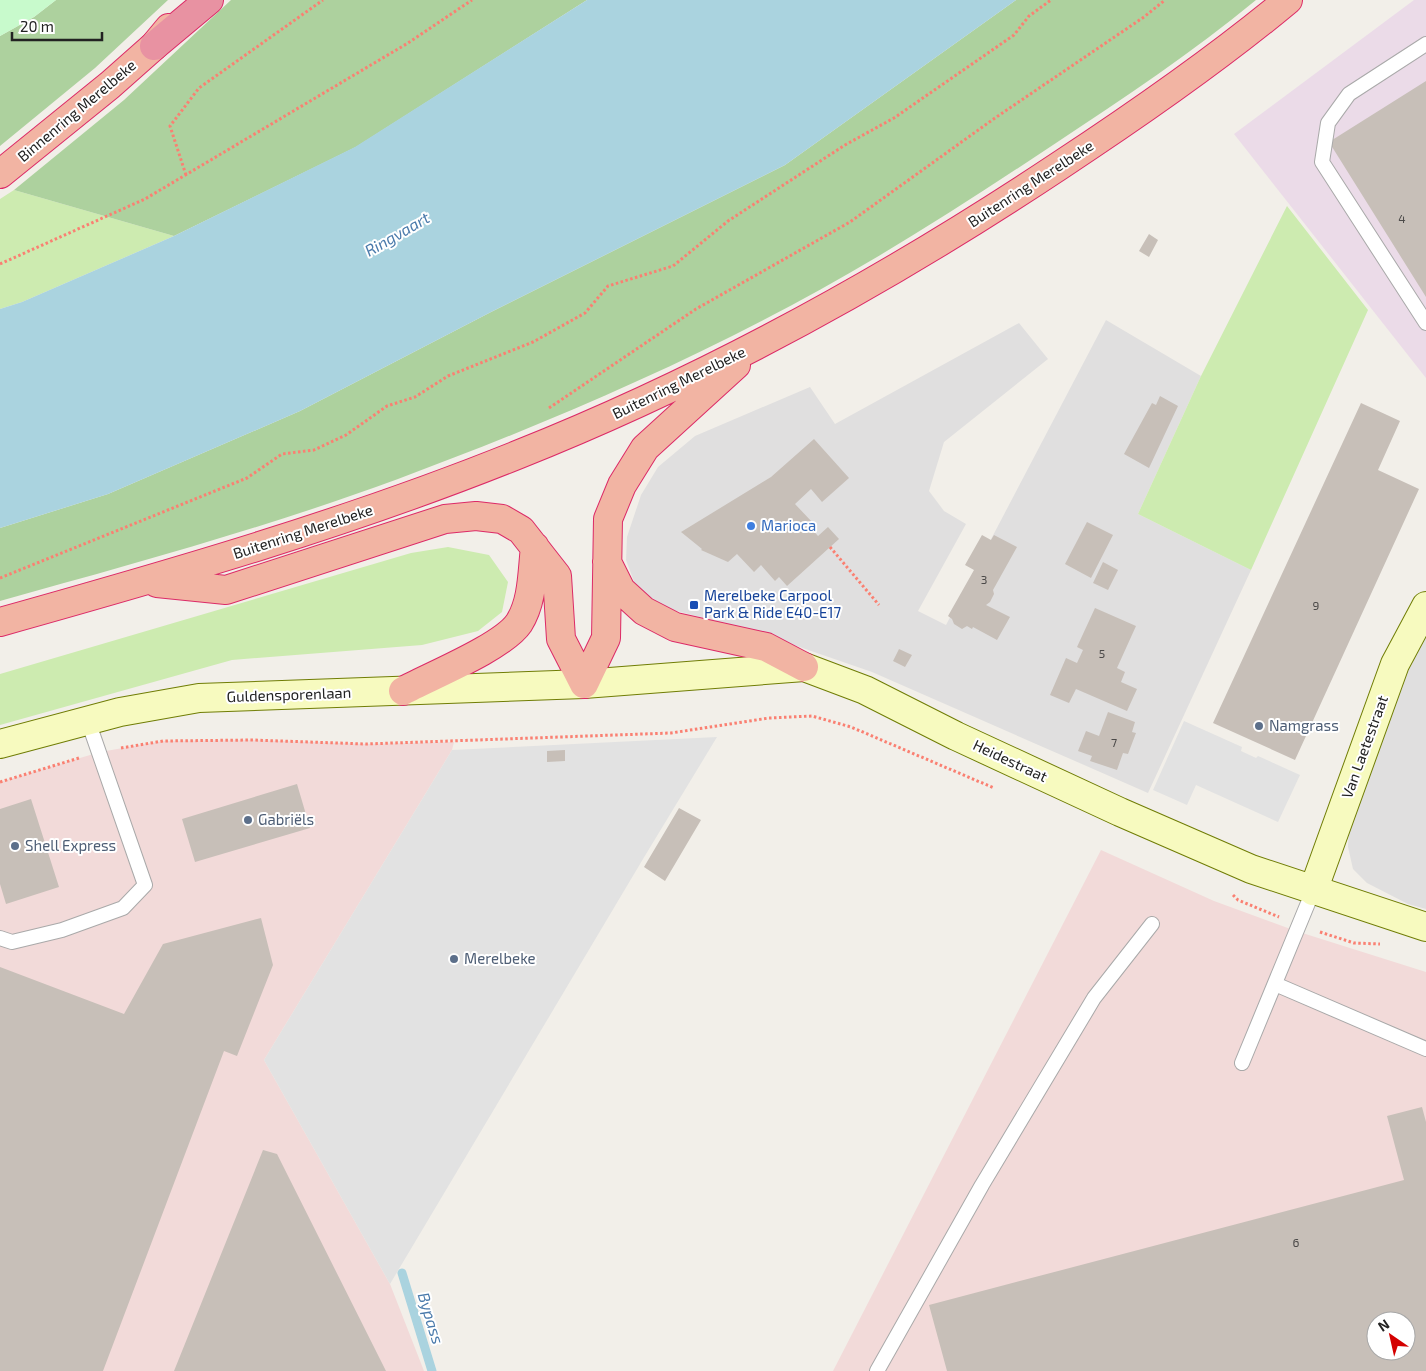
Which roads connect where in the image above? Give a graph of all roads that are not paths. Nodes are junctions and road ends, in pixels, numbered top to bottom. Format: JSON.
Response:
{"nodes":[{"id":1,"x":190,"y":0,"type":"edge"},
{"id":2,"x":209,"y":0,"type":"edge"},
{"id":3,"x":1288,"y":0,"type":"edge"},
{"id":4,"x":1426,"y":44,"type":"edge"},
{"id":5,"x":154,"y":46,"type":"junction"},
{"id":6,"x":0,"y":174,"type":"edge"},
{"id":7,"x":1426,"y":323,"type":"edge"},
{"id":8,"x":758,"y":344,"type":"junction"},
{"id":9,"x":534,"y":547,"type":"junction"},
{"id":10,"x":606,"y":558,"type":"junction"},
{"id":11,"x":145,"y":582,"type":"junction"},
{"id":12,"x":1426,"y":606,"type":"edge"},
{"id":13,"x":0,"y":622,"type":"edge"},
{"id":14,"x":804,"y":667,"type":"junction"},
{"id":15,"x":584,"y":684,"type":"junction"},
{"id":16,"x":403,"y":691,"type":"junction"},
{"id":17,"x":88,"y":721,"type":"junction"},
{"id":18,"x":0,"y":744,"type":"edge"},
{"id":19,"x":1314,"y":891,"type":"junction"},
{"id":20,"x":1152,"y":924,"type":"dead end"},
{"id":21,"x":1426,"y":927,"type":"edge"},
{"id":22,"x":0,"y":938,"type":"edge"},
{"id":23,"x":1275,"y":984,"type":"junction"},
{"id":24,"x":1426,"y":1049,"type":"edge"},
{"id":25,"x":1242,"y":1063,"type":"dead end"},
{"id":26,"x":877,"y":1371,"type":"edge"}],
"edges":[{"from":1,"to":5,"type":"highway","name":"Binnenring Merelbeke"},
{"from":2,"to":5,"type":"highway"},
{"from":3,"to":8,"type":"highway","name":"Buitenring Merelbeke"},
{"from":4,"to":7,"type":"lane"},
{"from":5,"to":6,"type":"highway","name":"Binnenring Merelbeke"},
{"from":8,"to":10,"type":"highway"},
{"from":8,"to":11,"type":"highway","name":"Buitenring Merelbeke"},
{"from":9,"to":11,"type":"highway"},
{"from":9,"to":15,"type":"highway"},
{"from":9,"to":16,"type":"highway"},
{"from":10,"to":14,"type":"highway"},
{"from":10,"to":15,"type":"highway"},
{"from":11,"to":13,"type":"highway","name":"Buitenring Merelbeke"},
{"from":12,"to":19,"type":"main road","name":"Van Laetestraat"},
{"from":14,"to":15,"type":"main road","name":"Heidestraat"},
{"from":14,"to":19,"type":"main road","name":"Heidestraat"},
{"from":15,"to":16,"type":"main road","name":"Guldensporenlaan"},
{"from":16,"to":17,"type":"main road","name":"Guldensporenlaan"},
{"from":17,"to":18,"type":"main road","name":"Guldensporenlaan"},
{"from":17,"to":22,"type":"lane"},
{"from":19,"to":21,"type":"main road","name":"Heidestraat"},
{"from":19,"to":23,"type":"lane"},
{"from":20,"to":26,"type":"lane"},
{"from":23,"to":24,"type":"lane"},
{"from":23,"to":25,"type":"lane"}]}
